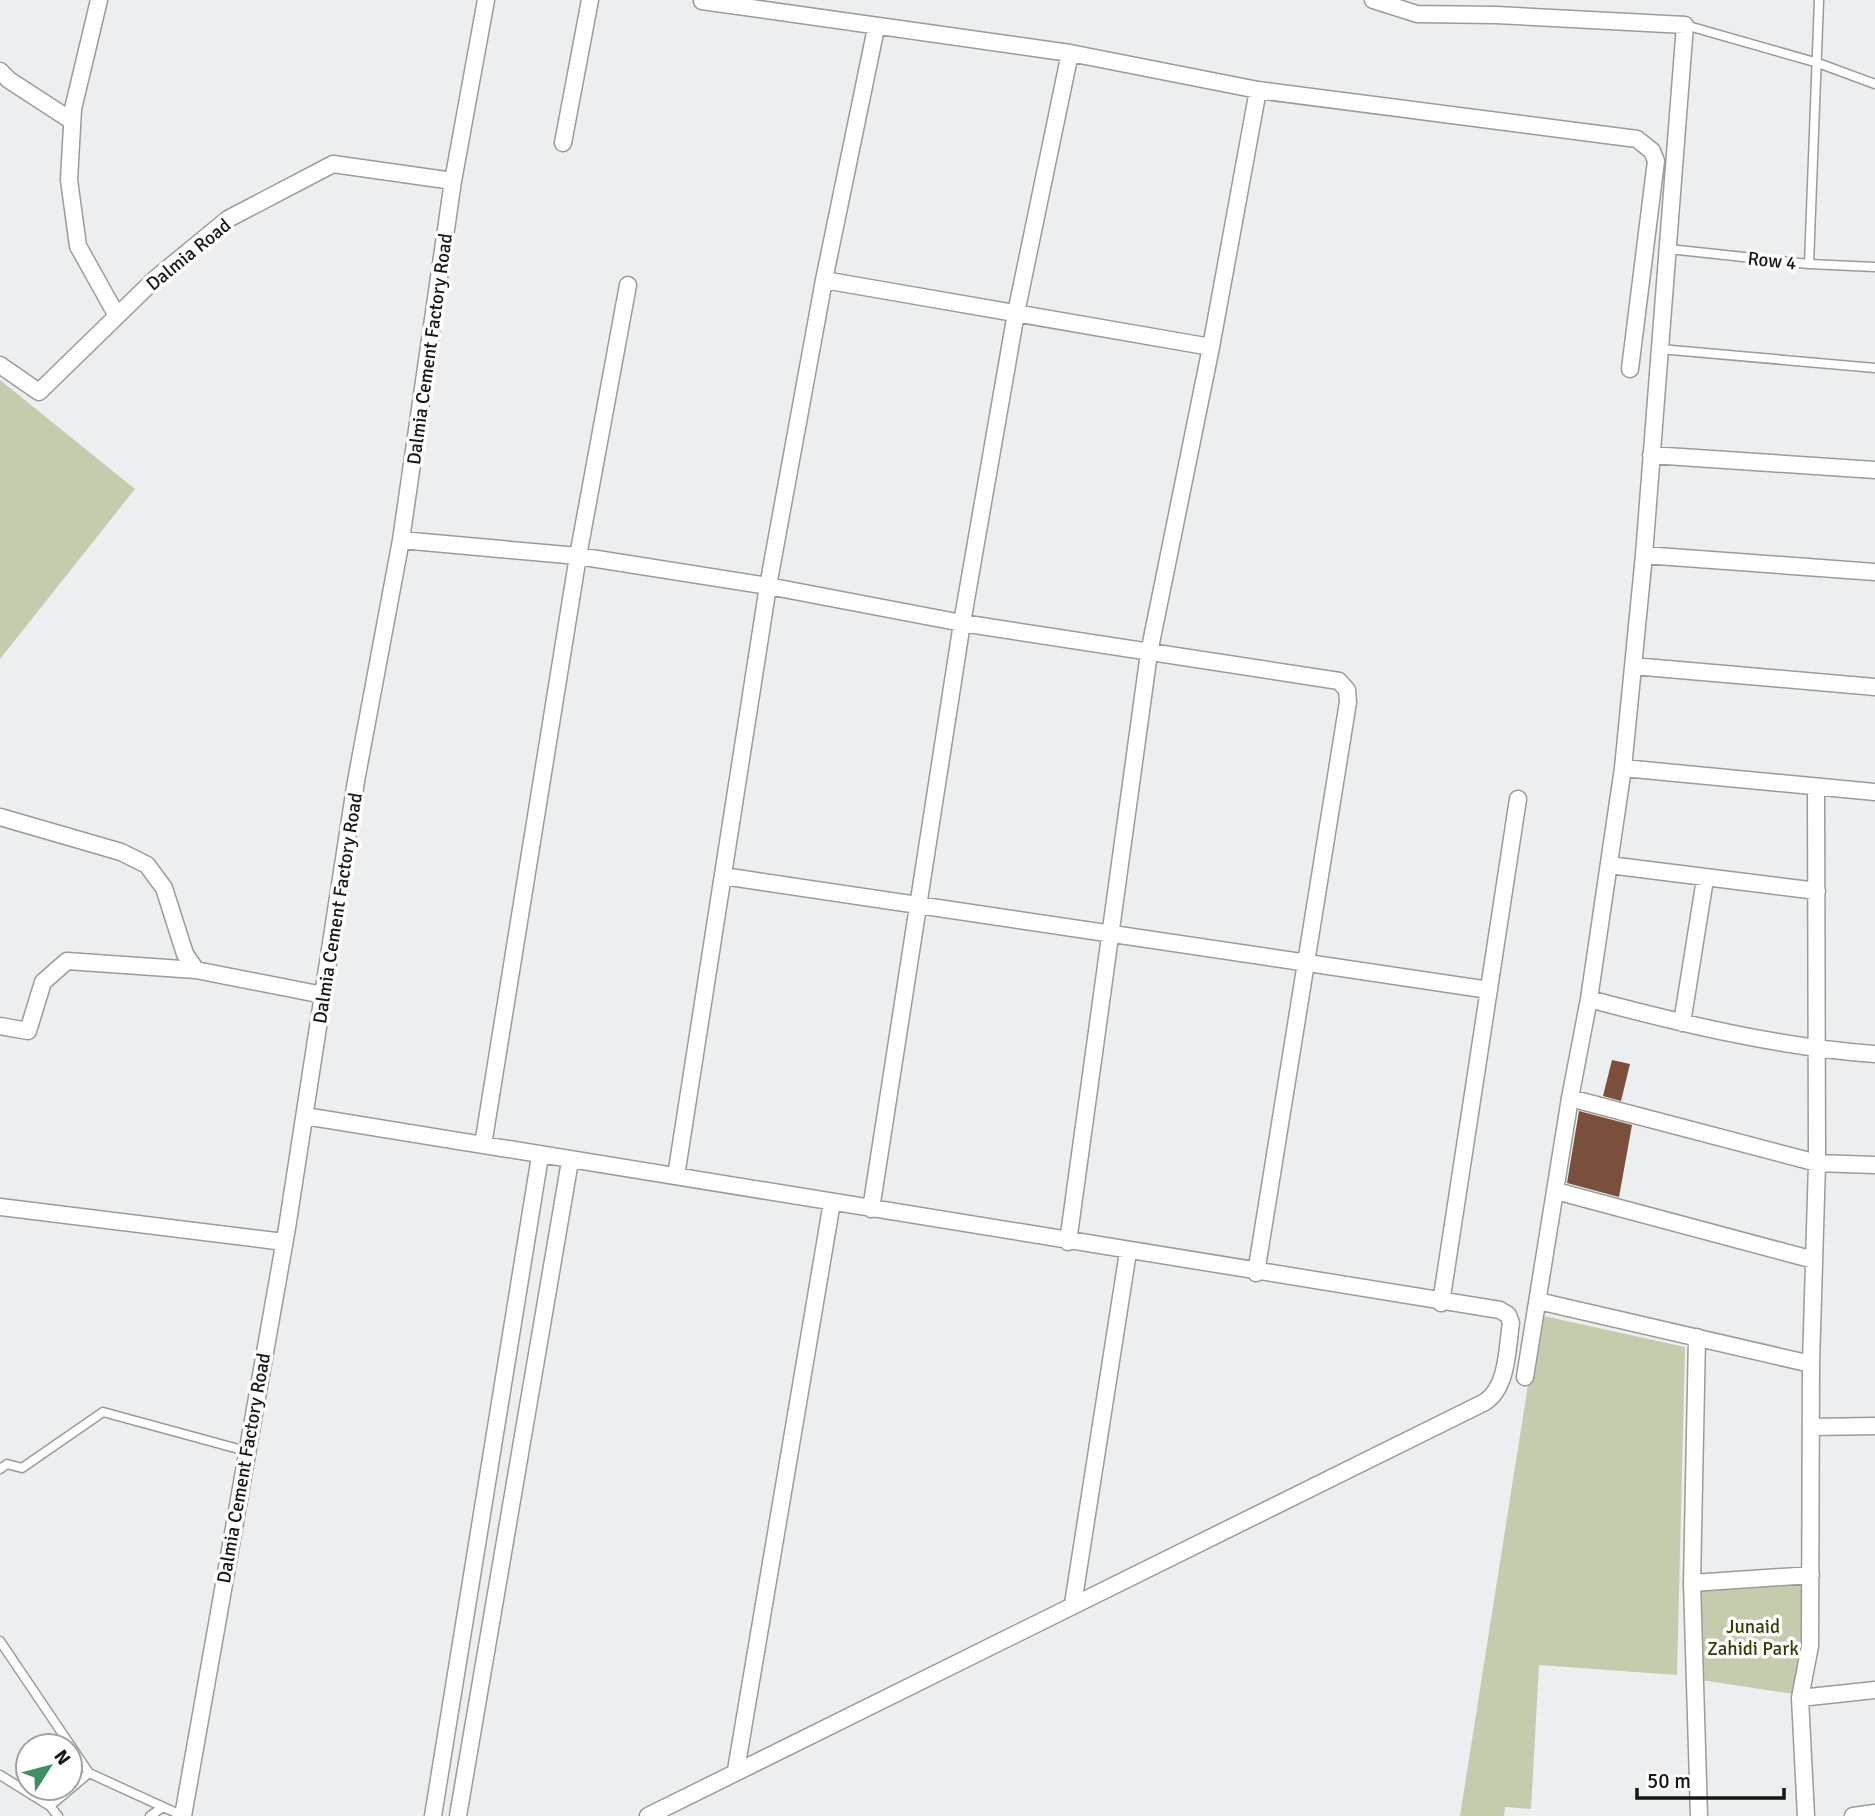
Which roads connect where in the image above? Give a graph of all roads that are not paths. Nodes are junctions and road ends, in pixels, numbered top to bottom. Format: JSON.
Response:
{"nodes":[{"id":1,"x":99,"y":0,"type":"edge"},
{"id":2,"x":486,"y":0,"type":"edge"},
{"id":3,"x":590,"y":0,"type":"edge"},
{"id":4,"x":1446,"y":0,"type":"edge"},
{"id":5,"x":1819,"y":0,"type":"edge"},
{"id":6,"x":702,"y":1,"type":"edge"},
{"id":7,"x":1383,"y":2,"type":"edge"},
{"id":8,"x":1436,"y":14,"type":"junction"},
{"id":9,"x":1685,"y":25,"type":"junction"},
{"id":10,"x":876,"y":28,"type":"junction"},
{"id":11,"x":1070,"y":53,"type":"junction"},
{"id":12,"x":1818,"y":63,"type":"junction"},
{"id":13,"x":0,"y":71,"type":"edge"},
{"id":14,"x":1875,"y":84,"type":"edge"},
{"id":15,"x":1258,"y":90,"type":"junction"},
{"id":16,"x":72,"y":121,"type":"junction"},
{"id":17,"x":563,"y":143,"type":"dead end"},
{"id":18,"x":453,"y":181,"type":"junction"},
{"id":19,"x":1669,"y":249,"type":"junction"},
{"id":20,"x":1809,"y":264,"type":"junction"},
{"id":21,"x":1875,"y":267,"type":"edge"},
{"id":22,"x":824,"y":280,"type":"junction"},
{"id":23,"x":628,"y":285,"type":"dead end"},
{"id":24,"x":1016,"y":313,"type":"junction"},
{"id":25,"x":117,"y":316,"type":"junction"},
{"id":26,"x":1211,"y":347,"type":"junction"},
{"id":27,"x":1660,"y":349,"type":"junction"},
{"id":28,"x":0,"y":365,"type":"edge"},
{"id":29,"x":1875,"y":368,"type":"edge"},
{"id":30,"x":1630,"y":369,"type":"dead end"},
{"id":31,"x":1651,"y":455,"type":"junction"},
{"id":32,"x":1875,"y":470,"type":"edge"},
{"id":33,"x":401,"y":540,"type":"junction"},
{"id":34,"x":1644,"y":555,"type":"junction"},
{"id":35,"x":578,"y":556,"type":"junction"},
{"id":36,"x":1875,"y":572,"type":"edge"},
{"id":37,"x":768,"y":586,"type":"junction"},
{"id":38,"x":962,"y":623,"type":"junction"},
{"id":39,"x":1149,"y":653,"type":"junction"},
{"id":40,"x":1633,"y":666,"type":"junction"},
{"id":41,"x":1875,"y":687,"type":"edge"},
{"id":42,"x":1623,"y":768,"type":"junction"},
{"id":43,"x":1816,"y":788,"type":"junction"},
{"id":44,"x":1875,"y":792,"type":"edge"},
{"id":45,"x":1518,"y":799,"type":"dead end"},
{"id":46,"x":0,"y":817,"type":"edge"},
{"id":47,"x":1609,"y":865,"type":"junction"},
{"id":48,"x":723,"y":876,"type":"junction"},
{"id":49,"x":1705,"y":879,"type":"junction"},
{"id":50,"x":1817,"y":891,"type":"junction"},
{"id":51,"x":918,"y":905,"type":"junction"},
{"id":52,"x":1110,"y":933,"type":"junction"},
{"id":53,"x":1304,"y":963,"type":"junction"},
{"id":54,"x":196,"y":970,"type":"junction"},
{"id":55,"x":1489,"y":990,"type":"junction"},
{"id":56,"x":323,"y":995,"type":"junction"},
{"id":57,"x":1589,"y":999,"type":"junction"},
{"id":58,"x":1682,"y":1023,"type":"junction"},
{"id":59,"x":0,"y":1026,"type":"edge"},
{"id":60,"x":1817,"y":1050,"type":"junction"},
{"id":61,"x":1875,"y":1054,"type":"edge"},
{"id":62,"x":1570,"y":1098,"type":"junction"},
{"id":63,"x":305,"y":1116,"type":"junction"},
{"id":64,"x":483,"y":1145,"type":"junction"},
{"id":65,"x":540,"y":1156,"type":"junction"},
{"id":66,"x":570,"y":1161,"type":"junction"},
{"id":67,"x":1817,"y":1163,"type":"junction"},
{"id":68,"x":1875,"y":1165,"type":"edge"},
{"id":69,"x":676,"y":1177,"type":"junction"},
{"id":70,"x":1556,"y":1191,"type":"junction"},
{"id":71,"x":832,"y":1202,"type":"junction"},
{"id":72,"x":0,"y":1207,"type":"edge"},
{"id":73,"x":871,"y":1209,"type":"junction"},
{"id":74,"x":284,"y":1242,"type":"junction"},
{"id":75,"x":1068,"y":1242,"type":"junction"},
{"id":76,"x":1128,"y":1252,"type":"junction"},
{"id":77,"x":523,"y":1257,"type":"junction"},
{"id":78,"x":1814,"y":1260,"type":"junction"},
{"id":79,"x":552,"y":1264,"type":"junction"},
{"id":80,"x":1256,"y":1273,"type":"junction"},
{"id":81,"x":1538,"y":1301,"type":"junction"},
{"id":82,"x":1441,"y":1303,"type":"junction"},
{"id":83,"x":1697,"y":1336,"type":"junction"},
{"id":84,"x":1811,"y":1364,"type":"junction"},
{"id":85,"x":1525,"y":1377,"type":"dead end"},
{"id":86,"x":1875,"y":1426,"type":"edge"},
{"id":87,"x":1812,"y":1427,"type":"junction"},
{"id":88,"x":246,"y":1451,"type":"junction"},
{"id":89,"x":0,"y":1469,"type":"edge"},
{"id":90,"x":1811,"y":1575,"type":"junction"},
{"id":91,"x":1692,"y":1583,"type":"junction"},
{"id":92,"x":1073,"y":1604,"type":"junction"},
{"id":93,"x":0,"y":1641,"type":"edge"},
{"id":94,"x":1875,"y":1690,"type":"edge"},
{"id":95,"x":1800,"y":1698,"type":"junction"},
{"id":96,"x":736,"y":1770,"type":"junction"},
{"id":97,"x":89,"y":1773,"type":"junction"},
{"id":98,"x":0,"y":1775,"type":"edge"},
{"id":99,"x":50,"y":1806,"type":"junction"},
{"id":100,"x":163,"y":1807,"type":"junction"},
{"id":101,"x":1875,"y":1813,"type":"edge"},
{"id":102,"x":58,"y":1816,"type":"edge"},
{"id":103,"x":150,"y":1816,"type":"edge"},
{"id":104,"x":183,"y":1816,"type":"edge"},
{"id":105,"x":433,"y":1816,"type":"edge"},
{"id":106,"x":458,"y":1816,"type":"edge"},
{"id":107,"x":648,"y":1816,"type":"edge"},
{"id":108,"x":1699,"y":1816,"type":"edge"},
{"id":109,"x":1806,"y":1816,"type":"edge"},
{"id":110,"x":1853,"y":1816,"type":"edge"}],
"edges":[{"from":1,"to":16,"type":"street"},
{"from":2,"to":18,"type":"street","name":"Dalmia Cement Factory Road"},
{"from":3,"to":17,"type":"street"},
{"from":4,"to":8,"type":"street"},
{"from":5,"to":12,"type":"lane"},
{"from":6,"to":10,"type":"street"},
{"from":7,"to":8,"type":"street"},
{"from":8,"to":9,"type":"street"},
{"from":9,"to":12,"type":"lane"},
{"from":9,"to":19,"type":"street"},
{"from":10,"to":11,"type":"street"},
{"from":10,"to":22,"type":"street"},
{"from":11,"to":15,"type":"street"},
{"from":11,"to":24,"type":"street"},
{"from":12,"to":14,"type":"lane"},
{"from":12,"to":20,"type":"lane"},
{"from":13,"to":16,"type":"street"},
{"from":15,"to":26,"type":"street"},
{"from":15,"to":30,"type":"street"},
{"from":16,"to":25,"type":"street"},
{"from":18,"to":25,"type":"street","name":"Dalmia Road"},
{"from":18,"to":33,"type":"street","name":"Dalmia Cement Factory Road"},
{"from":19,"to":20,"type":"lane","name":"Row 4"},
{"from":19,"to":27,"type":"street"},
{"from":20,"to":21,"type":"lane","name":"Row 4"},
{"from":22,"to":24,"type":"street"},
{"from":22,"to":37,"type":"street"},
{"from":23,"to":35,"type":"street"},
{"from":24,"to":26,"type":"street"},
{"from":24,"to":38,"type":"street"},
{"from":25,"to":28,"type":"street","name":"Dalmia Road"},
{"from":26,"to":39,"type":"street"},
{"from":27,"to":29,"type":"lane"},
{"from":27,"to":31,"type":"street"},
{"from":31,"to":32,"type":"street"},
{"from":31,"to":34,"type":"street"},
{"from":33,"to":35,"type":"street"},
{"from":33,"to":56,"type":"street","name":"Dalmia Cement Factory Road"},
{"from":34,"to":36,"type":"street"},
{"from":34,"to":40,"type":"street"},
{"from":35,"to":37,"type":"street"},
{"from":35,"to":64,"type":"street"},
{"from":37,"to":38,"type":"street"},
{"from":37,"to":48,"type":"street"},
{"from":38,"to":39,"type":"street"},
{"from":38,"to":51,"type":"street"},
{"from":39,"to":52,"type":"street"},
{"from":39,"to":53,"type":"street"},
{"from":40,"to":41,"type":"street"},
{"from":40,"to":42,"type":"street"},
{"from":42,"to":43,"type":"street"},
{"from":42,"to":47,"type":"street"},
{"from":43,"to":44,"type":"street"},
{"from":43,"to":50,"type":"street"},
{"from":45,"to":55,"type":"street"},
{"from":46,"to":54,"type":"street"},
{"from":47,"to":49,"type":"street"},
{"from":47,"to":57,"type":"street"},
{"from":48,"to":51,"type":"street"},
{"from":48,"to":69,"type":"street"},
{"from":49,"to":50,"type":"street"},
{"from":49,"to":58,"type":"street"},
{"from":50,"to":60,"type":"street"},
{"from":51,"to":52,"type":"street"},
{"from":51,"to":73,"type":"street"},
{"from":52,"to":53,"type":"street"},
{"from":52,"to":75,"type":"street"},
{"from":53,"to":55,"type":"street"},
{"from":53,"to":80,"type":"street"},
{"from":54,"to":56,"type":"street"},
{"from":54,"to":59,"type":"street"},
{"from":55,"to":82,"type":"street"},
{"from":56,"to":63,"type":"street","name":"Dalmia Cement Factory Road"},
{"from":57,"to":58,"type":"street"},
{"from":57,"to":62,"type":"street"},
{"from":58,"to":60,"type":"street"},
{"from":60,"to":61,"type":"street"},
{"from":60,"to":67,"type":"street"},
{"from":62,"to":67,"type":"street"},
{"from":62,"to":70,"type":"street"},
{"from":63,"to":64,"type":"street"},
{"from":63,"to":74,"type":"street","name":"Dalmia Cement Factory Road"},
{"from":64,"to":65,"type":"street"},
{"from":65,"to":66,"type":"street"},
{"from":65,"to":77,"type":"street"},
{"from":66,"to":69,"type":"street"},
{"from":66,"to":79,"type":"street"},
{"from":67,"to":68,"type":"street"},
{"from":67,"to":78,"type":"street"},
{"from":69,"to":71,"type":"street"},
{"from":70,"to":78,"type":"street"},
{"from":70,"to":81,"type":"street"},
{"from":71,"to":73,"type":"street"},
{"from":71,"to":96,"type":"street"},
{"from":72,"to":74,"type":"street"},
{"from":73,"to":75,"type":"street"},
{"from":74,"to":88,"type":"street","name":"Dalmia Cement Factory Road"},
{"from":75,"to":76,"type":"street"},
{"from":76,"to":80,"type":"street"},
{"from":76,"to":92,"type":"street"},
{"from":77,"to":79,"type":"street"},
{"from":77,"to":105,"type":"street"},
{"from":78,"to":84,"type":"street"},
{"from":79,"to":106,"type":"street"},
{"from":80,"to":82,"type":"street"},
{"from":81,"to":83,"type":"street"},
{"from":81,"to":85,"type":"street"},
{"from":82,"to":92,"type":"street"},
{"from":83,"to":84,"type":"street"},
{"from":83,"to":91,"type":"street"},
{"from":84,"to":87,"type":"street"},
{"from":86,"to":87,"type":"street"},
{"from":87,"to":90,"type":"street"},
{"from":88,"to":89,"type":"lane"},
{"from":88,"to":104,"type":"street","name":"Dalmia Cement Factory Road"},
{"from":90,"to":91,"type":"street"},
{"from":90,"to":95,"type":"street"},
{"from":91,"to":108,"type":"street"},
{"from":92,"to":96,"type":"street"},
{"from":93,"to":97,"type":"lane"},
{"from":94,"to":95,"type":"street"},
{"from":95,"to":109,"type":"street"},
{"from":96,"to":107,"type":"street"},
{"from":97,"to":99,"type":"lane"},
{"from":97,"to":100,"type":"lane"},
{"from":98,"to":99,"type":"lane"},
{"from":99,"to":102,"type":"lane"},
{"from":100,"to":103,"type":"lane"},
{"from":100,"to":104,"type":"lane"},
{"from":101,"to":110,"type":"street"}]}
